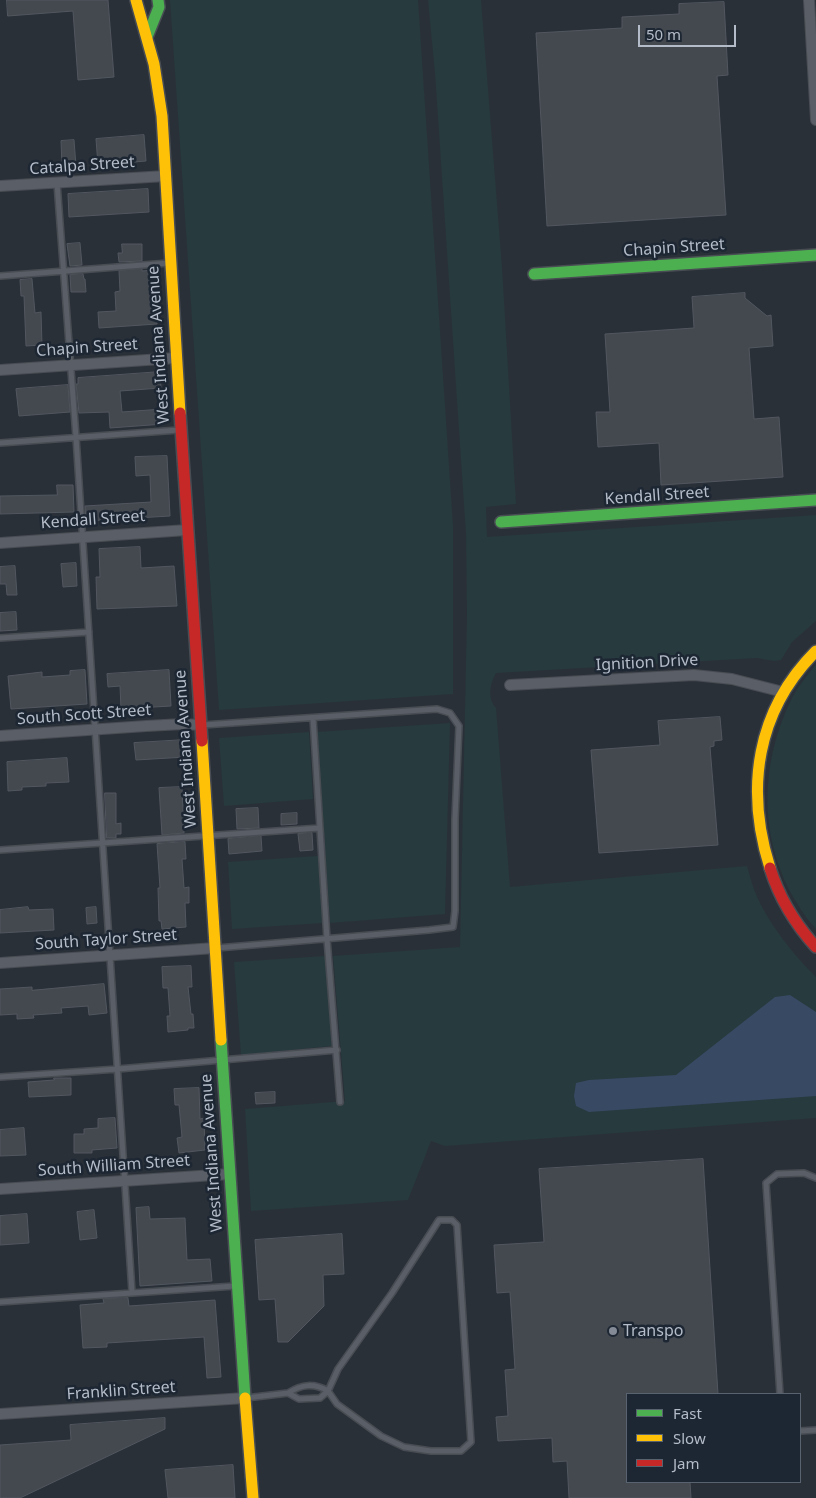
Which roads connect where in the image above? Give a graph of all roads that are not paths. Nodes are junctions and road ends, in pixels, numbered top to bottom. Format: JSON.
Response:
{"nodes":[{"id":1,"x":136,"y":0,"type":"edge"},
{"id":2,"x":158,"y":0,"type":"edge"},
{"id":3,"x":809,"y":0,"type":"edge"},
{"id":4,"x":147,"y":37,"type":"junction"},
{"id":5,"x":816,"y":120,"type":"edge"},
{"id":6,"x":166,"y":176,"type":"junction"},
{"id":7,"x":57,"y":183,"type":"junction"},
{"id":8,"x":0,"y":186,"type":"edge"},
{"id":9,"x":816,"y":255,"type":"edge"},
{"id":10,"x":170,"y":263,"type":"junction"},
{"id":11,"x":64,"y":272,"type":"junction"},
{"id":12,"x":534,"y":274,"type":"dead end"},
{"id":13,"x":0,"y":276,"type":"edge"},
{"id":14,"x":176,"y":358,"type":"junction"},
{"id":15,"x":71,"y":365,"type":"junction"},
{"id":16,"x":0,"y":370,"type":"edge"},
{"id":17,"x":180,"y":430,"type":"junction"},
{"id":18,"x":76,"y":437,"type":"junction"},
{"id":19,"x":0,"y":443,"type":"edge"},
{"id":20,"x":816,"y":500,"type":"edge"},
{"id":21,"x":501,"y":522,"type":"dead end"},
{"id":22,"x":187,"y":530,"type":"junction"},
{"id":23,"x":82,"y":537,"type":"junction"},
{"id":24,"x":0,"y":543,"type":"edge"},
{"id":25,"x":89,"y":632,"type":"junction"},
{"id":26,"x":0,"y":638,"type":"edge"},
{"id":27,"x":816,"y":650,"type":"edge"},
{"id":28,"x":510,"y":685,"type":"dead end"},
{"id":29,"x":783,"y":692,"type":"junction"},
{"id":30,"x":313,"y":718,"type":"junction"},
{"id":31,"x":200,"y":725,"type":"junction"},
{"id":32,"x":95,"y":729,"type":"junction"},
{"id":33,"x":0,"y":736,"type":"edge"},
{"id":34,"x":320,"y":828,"type":"junction"},
{"id":35,"x":208,"y":836,"type":"junction"},
{"id":36,"x":102,"y":843,"type":"junction"},
{"id":37,"x":0,"y":850,"type":"edge"},
{"id":38,"x":328,"y":939,"type":"junction"},
{"id":39,"x":816,"y":947,"type":"edge"},
{"id":40,"x":215,"y":948,"type":"junction"},
{"id":41,"x":111,"y":955,"type":"junction"},
{"id":42,"x":0,"y":963,"type":"edge"},
{"id":43,"x":337,"y":1050,"type":"junction"},
{"id":44,"x":222,"y":1061,"type":"junction"},
{"id":45,"x":118,"y":1069,"type":"junction"},
{"id":46,"x":0,"y":1077,"type":"edge"},
{"id":47,"x":340,"y":1102,"type":"dead end"},
{"id":48,"x":230,"y":1174,"type":"junction"},
{"id":49,"x":816,"y":1178,"type":"edge"},
{"id":50,"x":125,"y":1180,"type":"junction"},
{"id":51,"x":0,"y":1189,"type":"edge"},
{"id":52,"x":238,"y":1286,"type":"junction"},
{"id":53,"x":132,"y":1292,"type":"junction"},
{"id":54,"x":0,"y":1302,"type":"edge"},
{"id":55,"x":328,"y":1390,"type":"junction"},
{"id":56,"x":288,"y":1393,"type":"junction"},
{"id":57,"x":780,"y":1393,"type":"edge"},
{"id":58,"x":245,"y":1398,"type":"junction"},
{"id":59,"x":0,"y":1414,"type":"edge"},
{"id":60,"x":816,"y":1430,"type":"edge"},
{"id":61,"x":801,"y":1431,"type":"edge"},
{"id":62,"x":253,"y":1498,"type":"edge"}],
"edges":[{"from":1,"to":4,"type":"street","name":"West Indiana Avenue"},
{"from":2,"to":4,"type":"street"},
{"from":3,"to":5,"type":"street"},
{"from":4,"to":6,"type":"street","name":"West Indiana Avenue"},
{"from":6,"to":7,"type":"street","name":"Catalpa Street"},
{"from":6,"to":10,"type":"street","name":"West Indiana Avenue"},
{"from":7,"to":8,"type":"street","name":"Catalpa Street"},
{"from":7,"to":11,"type":"lane"},
{"from":9,"to":12,"type":"street","name":"Chapin Street"},
{"from":10,"to":11,"type":"lane"},
{"from":10,"to":14,"type":"street","name":"West Indiana Avenue"},
{"from":11,"to":13,"type":"lane"},
{"from":11,"to":15,"type":"lane"},
{"from":14,"to":15,"type":"street","name":"Chapin Street"},
{"from":14,"to":17,"type":"street","name":"West Indiana Avenue"},
{"from":15,"to":16,"type":"street","name":"Chapin Street"},
{"from":15,"to":18,"type":"lane"},
{"from":17,"to":18,"type":"lane"},
{"from":17,"to":22,"type":"street","name":"West Indiana Avenue"},
{"from":18,"to":19,"type":"lane"},
{"from":18,"to":23,"type":"lane"},
{"from":20,"to":21,"type":"street","name":"Kendall Street"},
{"from":22,"to":23,"type":"street","name":"Kendall Street"},
{"from":22,"to":31,"type":"street","name":"West Indiana Avenue"},
{"from":23,"to":24,"type":"street","name":"Kendall Street"},
{"from":23,"to":25,"type":"lane"},
{"from":25,"to":26,"type":"lane"},
{"from":25,"to":32,"type":"lane"},
{"from":27,"to":29,"type":"street"},
{"from":28,"to":29,"type":"street","name":"Ignition Drive"},
{"from":29,"to":39,"type":"street"},
{"from":30,"to":31,"type":"lane"},
{"from":30,"to":34,"type":"lane"},
{"from":30,"to":38,"type":"lane"},
{"from":31,"to":32,"type":"street","name":"South Scott Street"},
{"from":31,"to":35,"type":"street","name":"West Indiana Avenue"},
{"from":32,"to":33,"type":"street","name":"South Scott Street"},
{"from":32,"to":36,"type":"lane"},
{"from":34,"to":35,"type":"lane"},
{"from":34,"to":38,"type":"lane"},
{"from":35,"to":36,"type":"lane"},
{"from":35,"to":40,"type":"street","name":"West Indiana Avenue"},
{"from":36,"to":37,"type":"lane"},
{"from":36,"to":41,"type":"lane"},
{"from":38,"to":40,"type":"lane"},
{"from":38,"to":43,"type":"lane"},
{"from":40,"to":41,"type":"street","name":"South Taylor Street"},
{"from":40,"to":44,"type":"street","name":"West Indiana Avenue"},
{"from":41,"to":42,"type":"street","name":"South Taylor Street"},
{"from":41,"to":45,"type":"lane"},
{"from":43,"to":44,"type":"lane"},
{"from":43,"to":47,"type":"lane"},
{"from":44,"to":45,"type":"lane"},
{"from":44,"to":48,"type":"street","name":"West Indiana Avenue"},
{"from":45,"to":46,"type":"lane"},
{"from":45,"to":50,"type":"lane"},
{"from":48,"to":50,"type":"street","name":"South William Street"},
{"from":48,"to":52,"type":"street","name":"West Indiana Avenue"},
{"from":49,"to":57,"type":"lane"},
{"from":50,"to":51,"type":"street","name":"South William Street"},
{"from":50,"to":53,"type":"lane"},
{"from":52,"to":53,"type":"lane"},
{"from":52,"to":58,"type":"street","name":"West Indiana Avenue"},
{"from":53,"to":54,"type":"lane"},
{"from":55,"to":55,"type":"lane"},
{"from":55,"to":56,"type":"lane"},
{"from":55,"to":56,"type":"lane"},
{"from":56,"to":58,"type":"lane"},
{"from":58,"to":59,"type":"street","name":"Franklin Street"},
{"from":58,"to":62,"type":"street","name":"West Indiana Avenue"},
{"from":60,"to":61,"type":"lane"}]}
